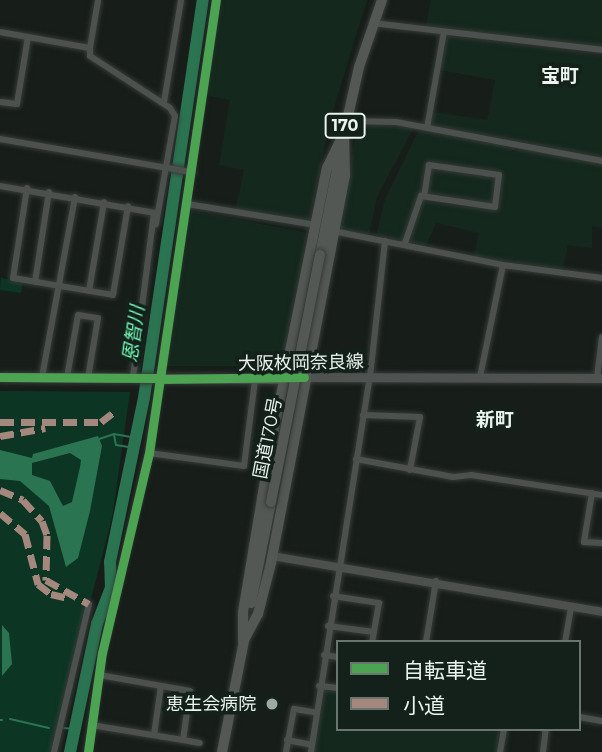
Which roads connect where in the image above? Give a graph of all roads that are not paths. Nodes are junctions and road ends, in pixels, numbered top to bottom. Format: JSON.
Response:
{"nodes":[{"id":1,"x":97,"y":0,"type":"edge"},
{"id":2,"x":181,"y":0,"type":"edge"},
{"id":3,"x":216,"y":0,"type":"edge"},
{"id":4,"x":382,"y":0,"type":"edge"},
{"id":5,"x":373,"y":23,"type":"junction"},
{"id":6,"x":0,"y":32,"type":"edge"},
{"id":7,"x":444,"y":32,"type":"junction"},
{"id":8,"x":28,"y":37,"type":"junction"},
{"id":9,"x":90,"y":48,"type":"junction"},
{"id":10,"x":602,"y":50,"type":"edge"},
{"id":11,"x":0,"y":102,"type":"edge"},
{"id":12,"x":164,"y":102,"type":"junction"},
{"id":13,"x":345,"y":127,"type":"junction"},
{"id":14,"x":427,"y":128,"type":"junction"},
{"id":15,"x":0,"y":139,"type":"edge"},
{"id":16,"x":602,"y":161,"type":"edge"},
{"id":17,"x":168,"y":168,"type":"junction"},
{"id":18,"x":189,"y":172,"type":"junction"},
{"id":19,"x":0,"y":186,"type":"edge"},
{"id":20,"x":27,"y":188,"type":"junction"},
{"id":21,"x":49,"y":192,"type":"junction"},
{"id":22,"x":424,"y":196,"type":"junction"},
{"id":23,"x":75,"y":197,"type":"junction"},
{"id":24,"x":104,"y":202,"type":"junction"},
{"id":25,"x":187,"y":204,"type":"junction"},
{"id":26,"x":128,"y":206,"type":"junction"},
{"id":27,"x":316,"y":225,"type":"junction"},
{"id":28,"x":155,"y":226,"type":"junction"},
{"id":29,"x":333,"y":231,"type":"junction"},
{"id":30,"x":385,"y":241,"type":"junction"},
{"id":31,"x":405,"y":243,"type":"junction"},
{"id":32,"x":503,"y":265,"type":"junction"},
{"id":33,"x":602,"y":278,"type":"edge"},
{"id":34,"x":35,"y":282,"type":"junction"},
{"id":35,"x":59,"y":286,"type":"junction"},
{"id":36,"x":89,"y":291,"type":"junction"},
{"id":37,"x":602,"y":337,"type":"edge"},
{"id":38,"x":0,"y":377,"type":"edge"},
{"id":39,"x":42,"y":377,"type":"junction"},
{"id":40,"x":67,"y":377,"type":"junction"},
{"id":41,"x":304,"y":377,"type":"junction"},
{"id":42,"x":370,"y":377,"type":"junction"},
{"id":43,"x":480,"y":377,"type":"junction"},
{"id":44,"x":88,"y":378,"type":"junction"},
{"id":45,"x":135,"y":378,"type":"junction"},
{"id":46,"x":599,"y":378,"type":"edge"},
{"id":47,"x":158,"y":379,"type":"junction"},
{"id":48,"x":256,"y":380,"type":"junction"},
{"id":49,"x":285,"y":380,"type":"junction"},
{"id":50,"x":363,"y":415,"type":"junction"},
{"id":51,"x":149,"y":453,"type":"junction"},
{"id":52,"x":356,"y":459,"type":"junction"},
{"id":53,"x":410,"y":470,"type":"junction"},
{"id":54,"x":592,"y":494,"type":"junction"},
{"id":55,"x":602,"y":495,"type":"edge"},
{"id":56,"x":602,"y":543,"type":"edge"},
{"id":57,"x":272,"y":556,"type":"junction"},
{"id":58,"x":338,"y":566,"type":"junction"},
{"id":59,"x":436,"y":581,"type":"junction"},
{"id":60,"x":333,"y":596,"type":"junction"},
{"id":61,"x":89,"y":604,"type":"dead end"},
{"id":62,"x":571,"y":608,"type":"junction"},
{"id":63,"x":602,"y":612,"type":"edge"},
{"id":64,"x":328,"y":625,"type":"junction"},
{"id":65,"x":374,"y":632,"type":"junction"},
{"id":66,"x":372,"y":640,"type":"edge"},
{"id":67,"x":426,"y":640,"type":"edge"},
{"id":68,"x":565,"y":640,"type":"edge"},
{"id":69,"x":243,"y":642,"type":"junction"},
{"id":70,"x":324,"y":654,"type":"junction"},
{"id":71,"x":336,"y":657,"type":"edge"},
{"id":72,"x":99,"y":675,"type":"junction"},
{"id":73,"x":161,"y":686,"type":"junction"},
{"id":74,"x":319,"y":686,"type":"junction"},
{"id":75,"x":336,"y":688,"type":"edge"},
{"id":76,"x":314,"y":712,"type":"junction"},
{"id":77,"x":581,"y":717,"type":"edge"},
{"id":78,"x":602,"y":721,"type":"edge"},
{"id":79,"x":91,"y":725,"type":"junction"},
{"id":80,"x":504,"y":731,"type":"edge"},
{"id":81,"x":546,"y":731,"type":"edge"},
{"id":82,"x":154,"y":735,"type":"junction"},
{"id":83,"x":183,"y":740,"type":"junction"},
{"id":84,"x":288,"y":740,"type":"junction"},
{"id":85,"x":200,"y":743,"type":"dead end"},
{"id":86,"x":311,"y":748,"type":"edge"},
{"id":87,"x":54,"y":752,"type":"edge"},
{"id":88,"x":88,"y":752,"type":"edge"},
{"id":89,"x":222,"y":752,"type":"edge"},
{"id":90,"x":286,"y":752,"type":"edge"},
{"id":91,"x":500,"y":752,"type":"edge"},
{"id":92,"x":543,"y":752,"type":"edge"}],
"edges":[{"from":1,"to":9,"type":"street"},
{"from":2,"to":12,"type":"street"},
{"from":3,"to":18,"type":"street"},
{"from":4,"to":5,"type":"highway","name":"国道170号","number":"170"},
{"from":5,"to":7,"type":"street"},
{"from":5,"to":13,"type":"highway","name":"国道170号","number":"170"},
{"from":6,"to":8,"type":"street"},
{"from":7,"to":10,"type":"street"},
{"from":7,"to":14,"type":"street"},
{"from":8,"to":9,"type":"street"},
{"from":8,"to":11,"type":"street"},
{"from":9,"to":12,"type":"street"},
{"from":12,"to":17,"type":"street"},
{"from":13,"to":14,"type":"street"},
{"from":13,"to":27,"type":"highway","number":"170"},
{"from":13,"to":29,"type":"highway","number":"170"},
{"from":13,"to":69,"type":"highway","name":"国道170号","number":"170","bridge":true},
{"from":14,"to":16,"type":"street"},
{"from":15,"to":17,"type":"street"},
{"from":17,"to":18,"type":"street"},
{"from":17,"to":28,"type":"street"},
{"from":18,"to":25,"type":"street"},
{"from":19,"to":20,"type":"street"},
{"from":20,"to":21,"type":"street"},
{"from":20,"to":34,"type":"street"},
{"from":21,"to":23,"type":"street"},
{"from":21,"to":34,"type":"street"},
{"from":22,"to":22,"type":"street"},
{"from":22,"to":31,"type":"street"},
{"from":23,"to":24,"type":"street"},
{"from":23,"to":35,"type":"street"},
{"from":24,"to":26,"type":"street"},
{"from":24,"to":36,"type":"street"},
{"from":25,"to":27,"type":"street"},
{"from":25,"to":47,"type":"street"},
{"from":26,"to":28,"type":"street"},
{"from":26,"to":36,"type":"street"},
{"from":27,"to":49,"type":"highway","number":"170"},
{"from":28,"to":45,"type":"street"},
{"from":29,"to":30,"type":"street"},
{"from":29,"to":41,"type":"highway","number":"170"},
{"from":30,"to":31,"type":"street"},
{"from":30,"to":42,"type":"street"},
{"from":31,"to":32,"type":"street"},
{"from":32,"to":33,"type":"street"},
{"from":32,"to":43,"type":"street"},
{"from":34,"to":35,"type":"street"},
{"from":35,"to":36,"type":"street"},
{"from":35,"to":39,"type":"street"},
{"from":37,"to":46,"type":"street"},
{"from":38,"to":39,"type":"main road","name":"大阪枚岡奈良線"},
{"from":39,"to":40,"type":"main road","name":"大阪枚岡奈良線"},
{"from":40,"to":44,"type":"main road","name":"大阪枚岡奈良線"},
{"from":40,"to":44,"type":"street"},
{"from":41,"to":42,"type":"main road","name":"大阪枚岡奈良線"},
{"from":41,"to":49,"type":"main road","name":"大阪枚岡奈良線"},
{"from":41,"to":57,"type":"highway","number":"170"},
{"from":42,"to":43,"type":"main road","name":"大阪枚岡奈良線"},
{"from":42,"to":50,"type":"street"},
{"from":43,"to":46,"type":"main road","name":"大阪枚岡奈良線"},
{"from":44,"to":45,"type":"main road","name":"大阪枚岡奈良線"},
{"from":45,"to":47,"type":"main road","name":"大阪枚岡奈良線"},
{"from":47,"to":48,"type":"main road","name":"大阪枚岡奈良線"},
{"from":47,"to":51,"type":"street"},
{"from":48,"to":49,"type":"main road","name":"大阪枚岡奈良線"},
{"from":48,"to":51,"type":"street"},
{"from":49,"to":69,"type":"highway","number":"170"},
{"from":50,"to":52,"type":"street"},
{"from":50,"to":53,"type":"street"},
{"from":51,"to":72,"type":"street"},
{"from":52,"to":53,"type":"street"},
{"from":52,"to":58,"type":"street"},
{"from":53,"to":54,"type":"street"},
{"from":54,"to":55,"type":"street"},
{"from":54,"to":56,"type":"street"},
{"from":57,"to":58,"type":"street"},
{"from":57,"to":69,"type":"highway","number":"170"},
{"from":58,"to":59,"type":"street"},
{"from":58,"to":60,"type":"street"},
{"from":59,"to":62,"type":"street"},
{"from":59,"to":67,"type":"street"},
{"from":60,"to":64,"type":"street"},
{"from":60,"to":65,"type":"street"},
{"from":61,"to":87,"type":"street"},
{"from":62,"to":63,"type":"street"},
{"from":62,"to":68,"type":"street"},
{"from":64,"to":65,"type":"street"},
{"from":64,"to":70,"type":"street"},
{"from":65,"to":66,"type":"street"},
{"from":69,"to":89,"type":"highway","name":"国道170号","number":"170"},
{"from":70,"to":71,"type":"street"},
{"from":70,"to":74,"type":"street"},
{"from":72,"to":73,"type":"street"},
{"from":72,"to":79,"type":"street"},
{"from":73,"to":82,"type":"street"},
{"from":73,"to":83,"type":"street"},
{"from":74,"to":75,"type":"street"},
{"from":74,"to":76,"type":"street"},
{"from":76,"to":84,"type":"street"},
{"from":76,"to":86,"type":"street"},
{"from":77,"to":78,"type":"street"},
{"from":79,"to":82,"type":"street"},
{"from":79,"to":88,"type":"street"},
{"from":80,"to":91,"type":"street"},
{"from":81,"to":92,"type":"street"},
{"from":82,"to":83,"type":"street"},
{"from":83,"to":85,"type":"street"},
{"from":84,"to":86,"type":"street"},
{"from":84,"to":90,"type":"street"}]}
